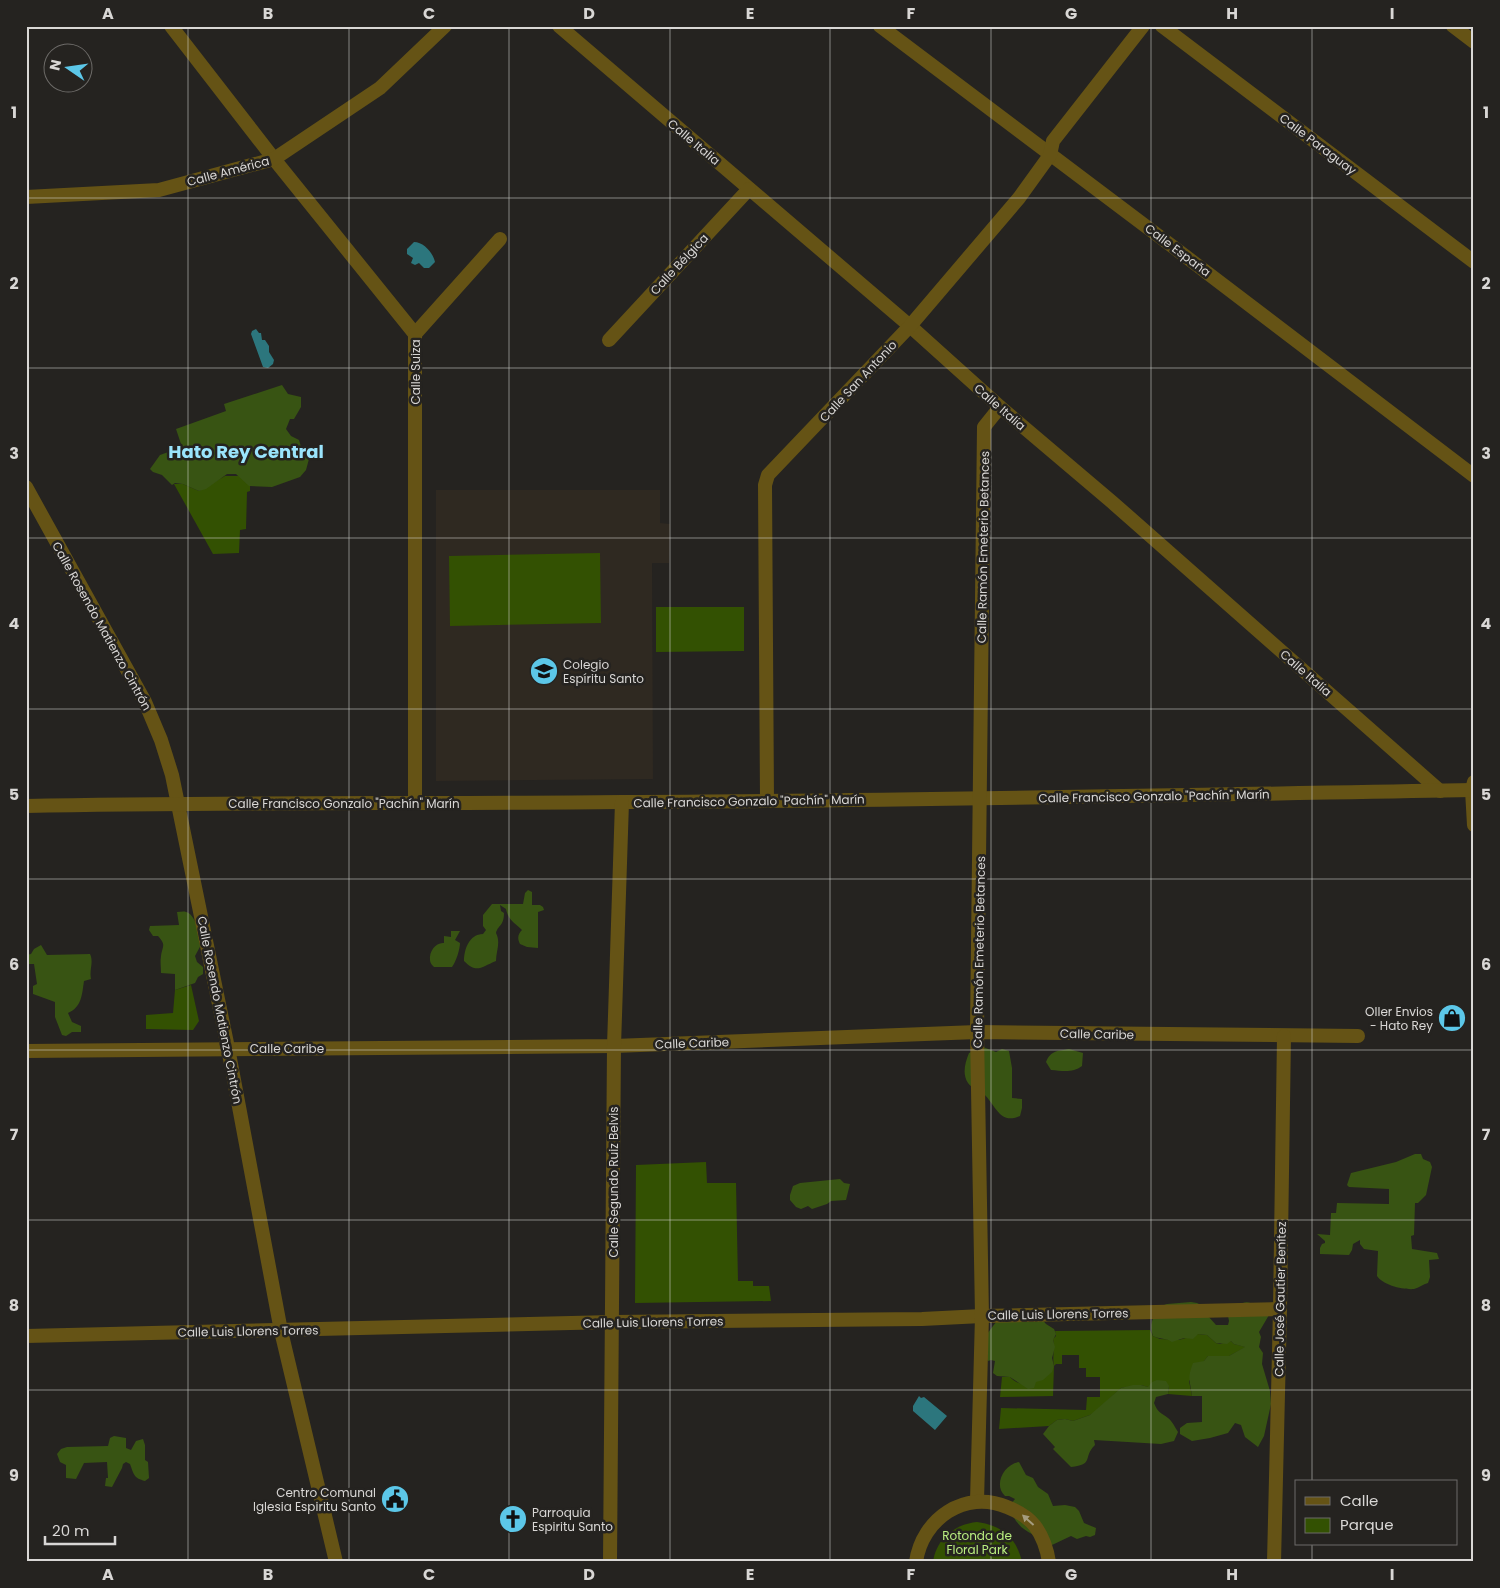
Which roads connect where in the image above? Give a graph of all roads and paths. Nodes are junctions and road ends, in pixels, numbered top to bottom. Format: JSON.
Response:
{"nodes":[{"id":1,"x":171,"y":26,"type":"edge"},
{"id":2,"x":445,"y":26,"type":"edge"},
{"id":3,"x":559,"y":26,"type":"edge"},
{"id":4,"x":880,"y":26,"type":"edge"},
{"id":5,"x":1143,"y":26,"type":"edge"},
{"id":6,"x":1162,"y":26,"type":"edge"},
{"id":7,"x":1453,"y":26,"type":"edge"},
{"id":8,"x":1474,"y":42,"type":"edge"},
{"id":9,"x":1050,"y":155,"type":"junction"},
{"id":10,"x":274,"y":159,"type":"junction"},
{"id":11,"x":749,"y":189,"type":"junction"},
{"id":12,"x":26,"y":197,"type":"edge"},
{"id":13,"x":500,"y":239,"type":"dead end"},
{"id":14,"x":1474,"y":262,"type":"edge"},
{"id":15,"x":910,"y":326,"type":"junction"},
{"id":16,"x":415,"y":334,"type":"junction"},
{"id":17,"x":609,"y":340,"type":"dead end"},
{"id":18,"x":1000,"y":407,"type":"junction"},
{"id":19,"x":1474,"y":476,"type":"edge"},
{"id":20,"x":26,"y":487,"type":"edge"},
{"id":21,"x":1473,"y":786,"type":"edge"},
{"id":22,"x":1440,"y":790,"type":"junction"},
{"id":23,"x":981,"y":798,"type":"junction"},
{"id":24,"x":767,"y":801,"type":"junction"},
{"id":25,"x":622,"y":802,"type":"junction"},
{"id":26,"x":178,"y":803,"type":"junction"},
{"id":27,"x":415,"y":803,"type":"junction"},
{"id":28,"x":26,"y":806,"type":"edge"},
{"id":29,"x":1474,"y":825,"type":"edge"},
{"id":30,"x":977,"y":1032,"type":"junction"},
{"id":31,"x":1284,"y":1036,"type":"junction"},
{"id":32,"x":1358,"y":1036,"type":"dead end"},
{"id":33,"x":614,"y":1046,"type":"junction"},
{"id":34,"x":228,"y":1048,"type":"junction"},
{"id":35,"x":26,"y":1051,"type":"edge"},
{"id":36,"x":1280,"y":1309,"type":"junction"},
{"id":37,"x":982,"y":1316,"type":"junction"},
{"id":38,"x":613,"y":1322,"type":"junction"},
{"id":39,"x":281,"y":1331,"type":"junction"},
{"id":40,"x":26,"y":1336,"type":"edge"},
{"id":41,"x":977,"y":1501,"type":"junction"},
{"id":42,"x":336,"y":1562,"type":"edge"},
{"id":43,"x":610,"y":1562,"type":"edge"},
{"id":44,"x":916,"y":1562,"type":"edge"},
{"id":45,"x":1049,"y":1562,"type":"edge"},
{"id":46,"x":1274,"y":1562,"type":"edge"}],
"edges":[{"from":1,"to":10,"type":"street","name":"Calle Suiza"},
{"from":2,"to":10,"type":"street","name":"Calle América"},
{"from":3,"to":11,"type":"street","name":"Calle Italia"},
{"from":4,"to":9,"type":"street","name":"Calle España"},
{"from":5,"to":9,"type":"street","name":"Calle San Antonio"},
{"from":6,"to":14,"type":"street","name":"Calle Paraguay"},
{"from":7,"to":8,"type":"street"},
{"from":9,"to":15,"type":"street","name":"Calle San Antonio"},
{"from":9,"to":19,"type":"street","name":"Calle España"},
{"from":10,"to":12,"type":"street","name":"Calle América"},
{"from":10,"to":16,"type":"street","name":"Calle Suiza"},
{"from":11,"to":15,"type":"street","name":"Calle Italia"},
{"from":11,"to":17,"type":"street","name":"Calle Bélgica"},
{"from":13,"to":16,"type":"street"},
{"from":15,"to":18,"type":"street","name":"Calle Italia"},
{"from":15,"to":24,"type":"street","name":"Calle San Antonio"},
{"from":16,"to":27,"type":"street","name":"Calle Suiza"},
{"from":18,"to":22,"type":"street","name":"Calle Italia"},
{"from":18,"to":23,"type":"street","name":"Calle Ramón Emeterio Betances"},
{"from":20,"to":26,"type":"street","name":"Calle Rosendo Matienzo Cintrón"},
{"from":21,"to":22,"type":"street","name":"Calle Francisco Gonzalo \"Pachín\" Marín"},
{"from":21,"to":29,"type":"street"},
{"from":22,"to":23,"type":"street","name":"Calle Francisco Gonzalo \"Pachín\" Marín"},
{"from":23,"to":24,"type":"street","name":"Calle Francisco Gonzalo \"Pachín\" Marín"},
{"from":23,"to":30,"type":"street","name":"Calle Ramón Emeterio Betances"},
{"from":24,"to":25,"type":"street","name":"Calle Francisco Gonzalo \"Pachín\" Marín"},
{"from":25,"to":27,"type":"street","name":"Calle Francisco Gonzalo \"Pachín\" Marín"},
{"from":25,"to":33,"type":"street","name":"Calle Segundo Ruiz Belvis"},
{"from":26,"to":27,"type":"street","name":"Calle Francisco Gonzalo \"Pachín\" Marín"},
{"from":26,"to":28,"type":"street","name":"Calle Francisco Gonzalo \"Pachín\" Marín"},
{"from":26,"to":34,"type":"street","name":"Calle Rosendo Matienzo Cintrón"},
{"from":30,"to":31,"type":"street","name":"Calle Caribe"},
{"from":30,"to":33,"type":"street","name":"Calle Caribe"},
{"from":30,"to":37,"type":"street","name":"Calle Ramón Emeterio Betances"},
{"from":31,"to":32,"type":"street","name":"Calle Caribe"},
{"from":31,"to":36,"type":"street","name":"Calle José Gautier Benítez"},
{"from":33,"to":34,"type":"street","name":"Calle Caribe"},
{"from":33,"to":38,"type":"street","name":"Calle Segundo Ruiz Belvis"},
{"from":34,"to":35,"type":"street","name":"Calle Caribe"},
{"from":34,"to":39,"type":"street","name":"Calle Rosendo Matienzo Cintrón"},
{"from":36,"to":37,"type":"street","name":"Calle Luis Llorens Torres"},
{"from":36,"to":46,"type":"street","name":"Calle José Gautier Benítez"},
{"from":37,"to":38,"type":"street","name":"Calle Luis Llorens Torres"},
{"from":37,"to":41,"type":"street","name":"Calle Ramón Emeterio Betances"},
{"from":38,"to":39,"type":"street","name":"Calle Luis Llorens Torres"},
{"from":38,"to":43,"type":"street","name":"Calle Segundo Ruiz Belvis"},
{"from":39,"to":40,"type":"street","name":"Calle Luis Llorens Torres"},
{"from":39,"to":42,"type":"street","name":"Calle Rosendo Matienzo Cintrón"},
{"from":41,"to":44,"type":"street"},
{"from":45,"to":41,"type":"street","one_way":true}]}
